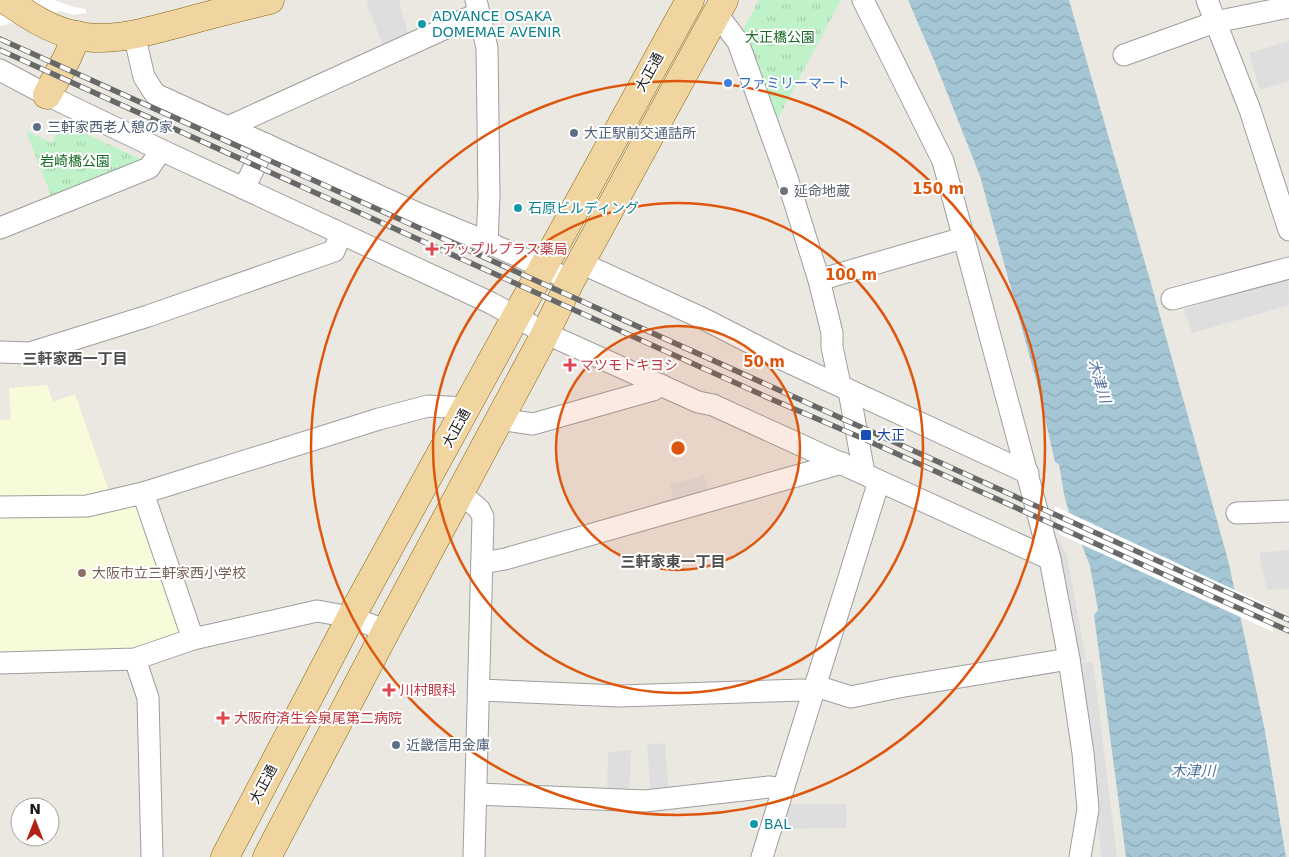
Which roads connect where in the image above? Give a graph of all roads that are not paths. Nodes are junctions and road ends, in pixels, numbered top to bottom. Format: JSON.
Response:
{"nodes":[{"id":1,"x":6,"y":0,"type":"edge"},
{"id":2,"x":270,"y":0,"type":"edge"},
{"id":3,"x":690,"y":0,"type":"edge"},
{"id":4,"x":863,"y":0,"type":"edge"},
{"id":5,"x":1207,"y":0,"type":"edge"},
{"id":6,"x":477,"y":7,"type":"edge"},
{"id":7,"x":720,"y":7,"type":"edge"},
{"id":8,"x":1289,"y":7,"type":"edge"},
{"id":9,"x":1215,"y":22,"type":"junction"},
{"id":10,"x":134,"y":34,"type":"junction"},
{"id":11,"x":77,"y":35,"type":"junction"},
{"id":12,"x":1124,"y":55,"type":"dead end"},
{"id":13,"x":4,"y":76,"type":"edge"},
{"id":14,"x":47,"y":95,"type":"junction"},
{"id":15,"x":228,"y":127,"type":"junction"},
{"id":16,"x":266,"y":144,"type":"junction"},
{"id":17,"x":161,"y":150,"type":"junction"},
{"id":18,"x":244,"y":188,"type":"junction"},
{"id":19,"x":0,"y":228,"type":"edge"},
{"id":20,"x":1289,"y":230,"type":"edge"},
{"id":21,"x":341,"y":234,"type":"junction"},
{"id":22,"x":963,"y":238,"type":"junction"},
{"id":23,"x":487,"y":242,"type":"junction"},
{"id":24,"x":1289,"y":268,"type":"edge"},
{"id":25,"x":543,"y":269,"type":"junction"},
{"id":26,"x":576,"y":272,"type":"junction"},
{"id":27,"x":819,"y":280,"type":"junction"},
{"id":28,"x":1172,"y":299,"type":"dead end"},
{"id":29,"x":516,"y":316,"type":"junction"},
{"id":30,"x":545,"y":333,"type":"junction"},
{"id":31,"x":0,"y":352,"type":"edge"},
{"id":32,"x":661,"y":385,"type":"junction"},
{"id":33,"x":844,"y":388,"type":"junction"},
{"id":34,"x":467,"y":408,"type":"junction"},
{"id":35,"x":499,"y":419,"type":"junction"},
{"id":36,"x":842,"y":463,"type":"junction"},
{"id":37,"x":1028,"y":474,"type":"junction"},
{"id":38,"x":871,"y":477,"type":"junction"},
{"id":39,"x":143,"y":493,"type":"junction"},
{"id":40,"x":460,"y":493,"type":"junction"},
{"id":41,"x":0,"y":507,"type":"edge"},
{"id":42,"x":1289,"y":511,"type":"edge"},
{"id":43,"x":1237,"y":513,"type":"dead end"},
{"id":44,"x":1050,"y":559,"type":"junction"},
{"id":45,"x":482,"y":563,"type":"junction"},
{"id":46,"x":351,"y":617,"type":"junction"},
{"id":47,"x":386,"y":631,"type":"junction"},
{"id":48,"x":193,"y":639,"type":"junction"},
{"id":49,"x":135,"y":659,"type":"junction"},
{"id":50,"x":1069,"y":659,"type":"junction"},
{"id":51,"x":0,"y":663,"type":"edge"},
{"id":52,"x":815,"y":689,"type":"junction"},
{"id":53,"x":479,"y":690,"type":"junction"},
{"id":54,"x":783,"y":789,"type":"junction"},
{"id":55,"x":476,"y":794,"type":"junction"},
{"id":56,"x":152,"y":857,"type":"edge"},
{"id":57,"x":225,"y":857,"type":"edge"},
{"id":58,"x":267,"y":857,"type":"edge"},
{"id":59,"x":474,"y":857,"type":"edge"},
{"id":60,"x":762,"y":857,"type":"edge"},
{"id":61,"x":1080,"y":857,"type":"edge"}],
"edges":[{"from":1,"to":11,"type":"main road"},
{"from":2,"to":10,"type":"main road"},
{"from":3,"to":25,"type":"main road","name":"大正通"},
{"from":4,"to":22,"type":"street"},
{"from":5,"to":9,"type":"street"},
{"from":6,"to":15,"type":"street"},
{"from":6,"to":23,"type":"street"},
{"from":7,"to":26,"type":"main road"},
{"from":7,"to":27,"type":"street"},
{"from":8,"to":9,"type":"street"},
{"from":9,"to":12,"type":"street"},
{"from":9,"to":20,"type":"street"},
{"from":10,"to":11,"type":"main road"},
{"from":10,"to":15,"type":"street"},
{"from":11,"to":14,"type":"main road"},
{"from":13,"to":14,"type":"street"},
{"from":14,"to":17,"type":"street"},
{"from":15,"to":16,"type":"street"},
{"from":16,"to":18,"type":"street"},
{"from":16,"to":23,"type":"street"},
{"from":17,"to":18,"type":"street"},
{"from":17,"to":19,"type":"street"},
{"from":18,"to":21,"type":"street"},
{"from":21,"to":29,"type":"street"},
{"from":21,"to":31,"type":"street"},
{"from":22,"to":27,"type":"street"},
{"from":22,"to":37,"type":"street"},
{"from":23,"to":25,"type":"street"},
{"from":24,"to":28,"type":"street"},
{"from":25,"to":26,"type":"street"},
{"from":25,"to":29,"type":"main road","name":"大正通"},
{"from":26,"to":30,"type":"main road"},
{"from":26,"to":33,"type":"street"},
{"from":27,"to":33,"type":"street"},
{"from":29,"to":30,"type":"street"},
{"from":29,"to":34,"type":"main road","name":"大正通"},
{"from":30,"to":32,"type":"street"},
{"from":30,"to":35,"type":"main road"},
{"from":32,"to":35,"type":"street"},
{"from":32,"to":36,"type":"street"},
{"from":33,"to":37,"type":"street"},
{"from":33,"to":38,"type":"street"},
{"from":34,"to":39,"type":"street"},
{"from":34,"to":46,"type":"main road","name":"大正通"},
{"from":35,"to":40,"type":"main road"},
{"from":36,"to":38,"type":"street"},
{"from":36,"to":45,"type":"street"},
{"from":37,"to":44,"type":"street"},
{"from":38,"to":44,"type":"street"},
{"from":38,"to":52,"type":"street"},
{"from":39,"to":41,"type":"street"},
{"from":39,"to":48,"type":"street"},
{"from":40,"to":45,"type":"street"},
{"from":40,"to":47,"type":"main road"},
{"from":42,"to":43,"type":"street"},
{"from":44,"to":50,"type":"street"},
{"from":45,"to":53,"type":"street"},
{"from":46,"to":47,"type":"street"},
{"from":46,"to":48,"type":"street"},
{"from":46,"to":57,"type":"main road","name":"大正通"},
{"from":47,"to":58,"type":"main road"},
{"from":48,"to":49,"type":"street"},
{"from":49,"to":51,"type":"street"},
{"from":49,"to":56,"type":"street"},
{"from":50,"to":52,"type":"street"},
{"from":50,"to":61,"type":"street"},
{"from":52,"to":53,"type":"street"},
{"from":52,"to":54,"type":"street"},
{"from":53,"to":55,"type":"street"},
{"from":54,"to":55,"type":"street"},
{"from":54,"to":60,"type":"street"},
{"from":55,"to":59,"type":"street"}]}
